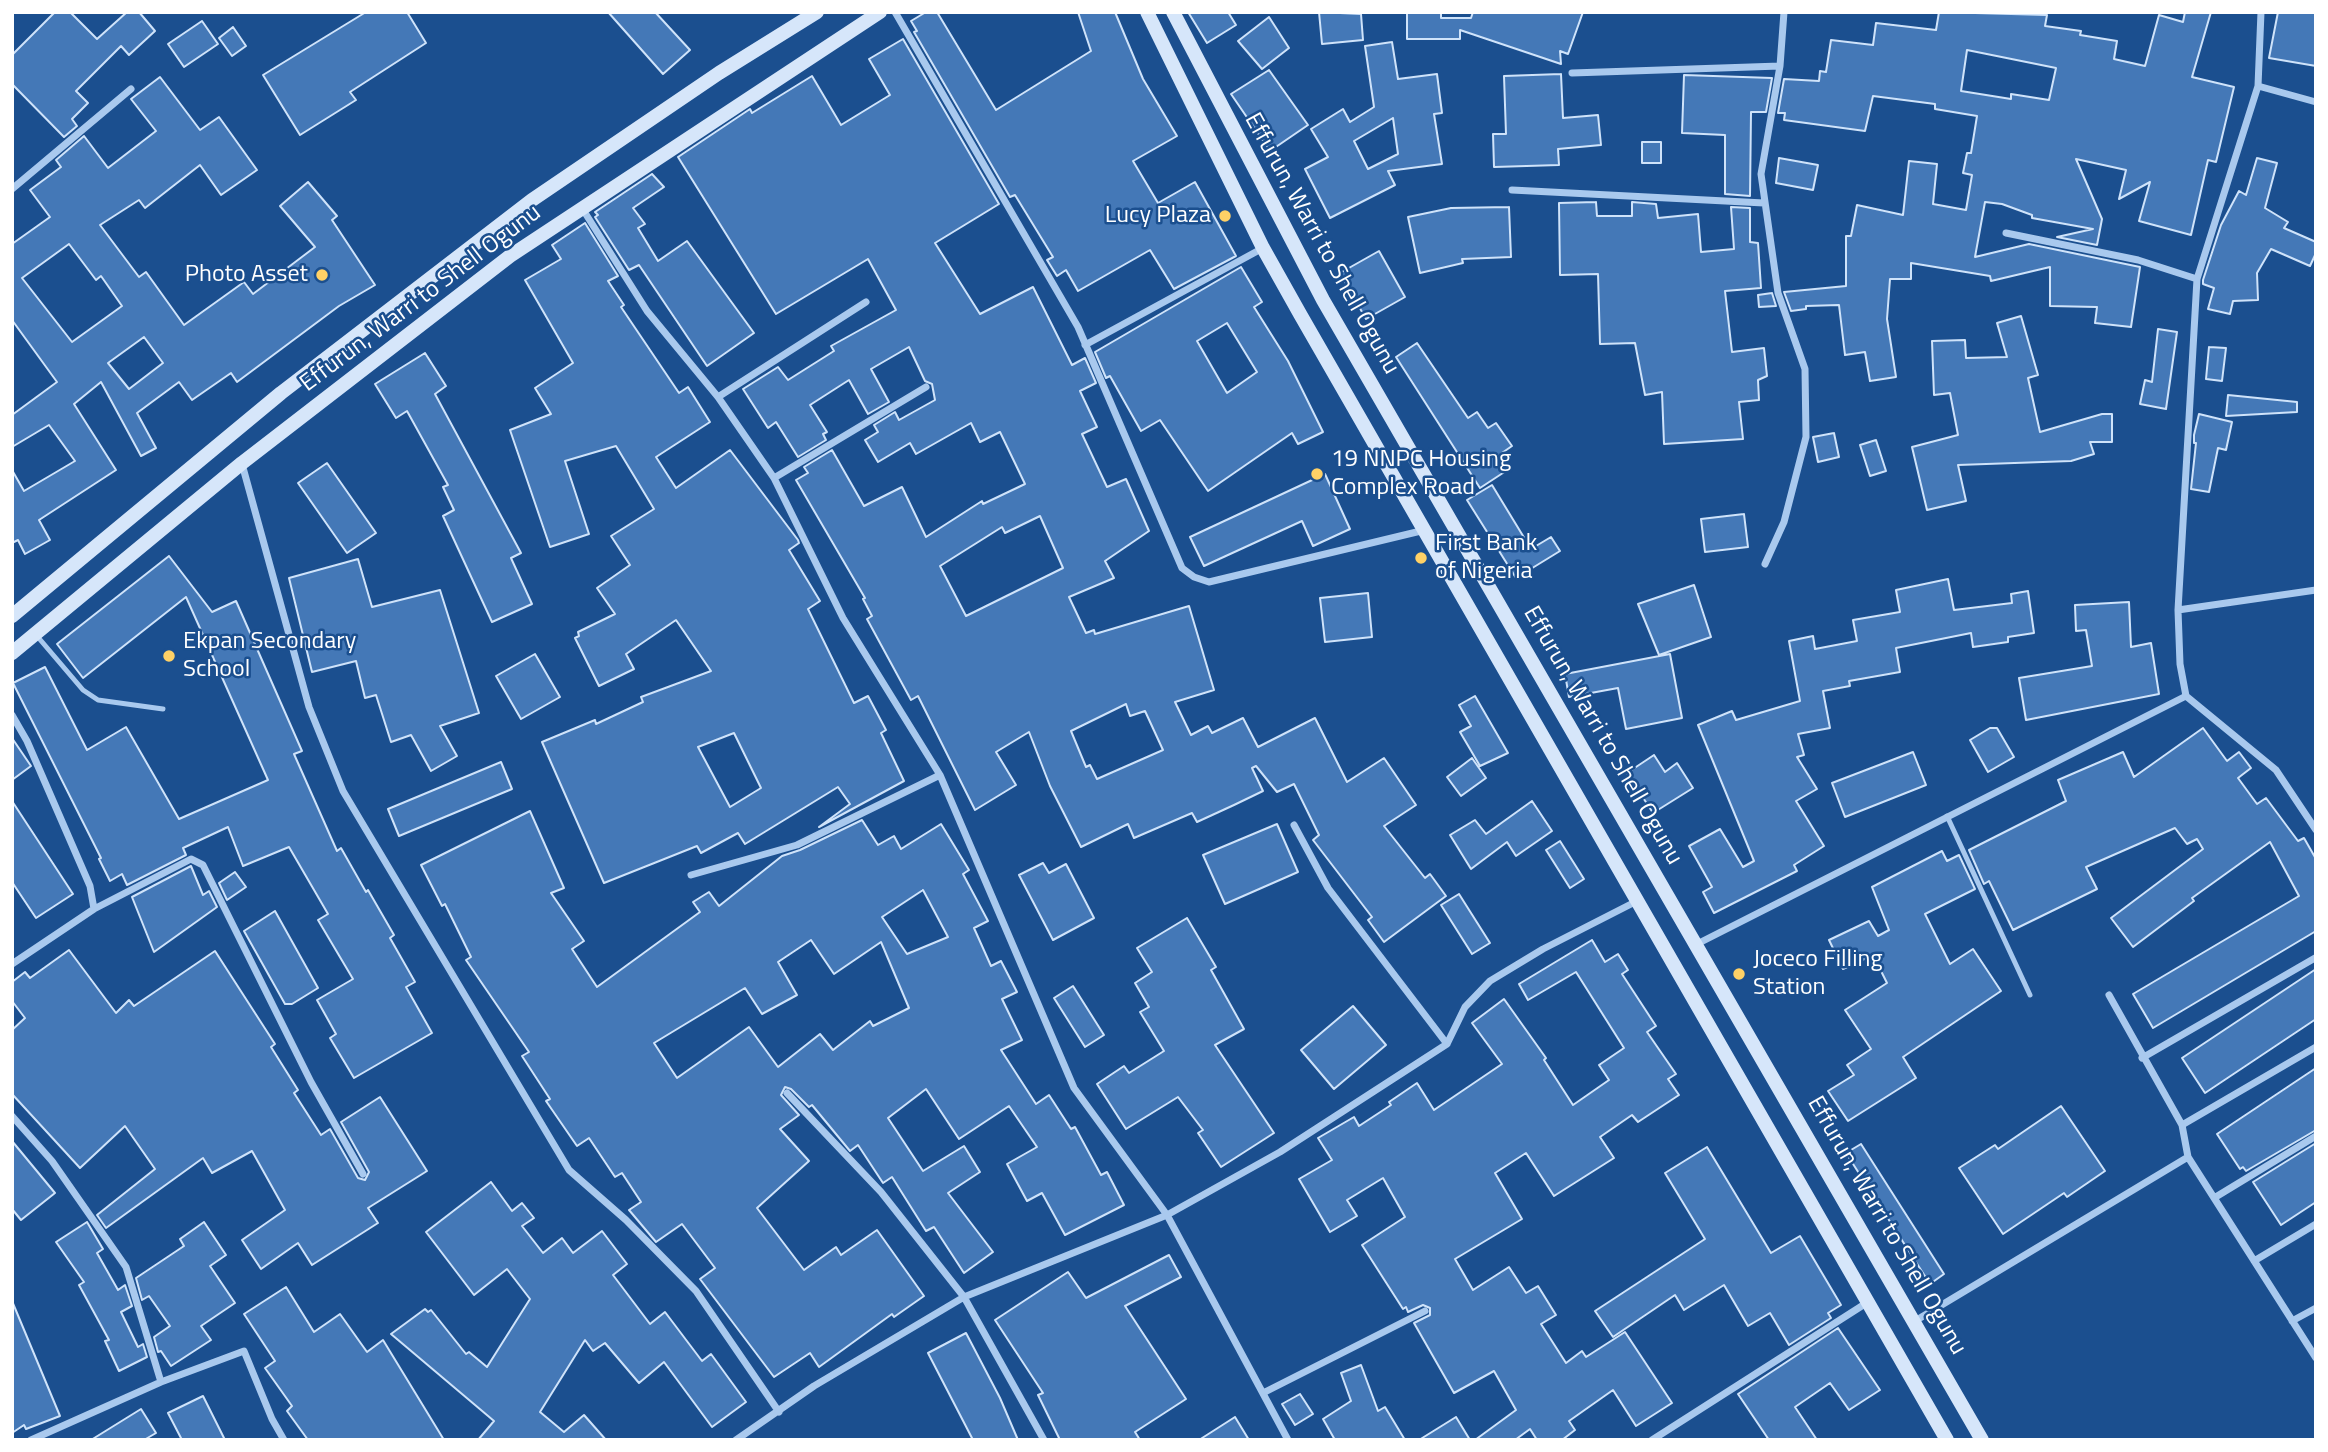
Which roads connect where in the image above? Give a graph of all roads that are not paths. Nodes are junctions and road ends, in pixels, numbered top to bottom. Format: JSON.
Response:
{"nodes":[{"id":1,"x":817,"y":12,"type":"edge"},
{"id":2,"x":880,"y":12,"type":"edge"},
{"id":3,"x":895,"y":12,"type":"edge"},
{"id":4,"x":1147,"y":12,"type":"edge"},
{"id":5,"x":1173,"y":12,"type":"edge"},
{"id":6,"x":1784,"y":12,"type":"edge"},
{"id":7,"x":2261,"y":12,"type":"edge"},
{"id":8,"x":1780,"y":66,"type":"junction"},
{"id":9,"x":1572,"y":73,"type":"dead end"},
{"id":10,"x":2258,"y":86,"type":"junction"},
{"id":11,"x":131,"y":89,"type":"dead end"},
{"id":12,"x":2316,"y":102,"type":"edge"},
{"id":13,"x":12,"y":188,"type":"edge"},
{"id":14,"x":1512,"y":190,"type":"dead end"},
{"id":15,"x":1764,"y":203,"type":"junction"},
{"id":16,"x":582,"y":208,"type":"junction"},
{"id":17,"x":2006,"y":233,"type":"dead end"},
{"id":18,"x":1263,"y":248,"type":"junction"},
{"id":19,"x":2197,"y":279,"type":"junction"},
{"id":20,"x":866,"y":302,"type":"dead end"},
{"id":21,"x":1085,"y":345,"type":"junction"},
{"id":22,"x":926,"y":387,"type":"dead end"},
{"id":23,"x":718,"y":397,"type":"junction"},
{"id":24,"x":242,"y":463,"type":"junction"},
{"id":25,"x":774,"y":478,"type":"junction"},
{"id":26,"x":1425,"y":530,"type":"junction"},
{"id":27,"x":1765,"y":564,"type":"dead end"},
{"id":28,"x":2316,"y":590,"type":"edge"},
{"id":29,"x":2178,"y":610,"type":"junction"},
{"id":30,"x":12,"y":616,"type":"edge"},
{"id":31,"x":35,"y":634,"type":"junction"},
{"id":32,"x":12,"y":653,"type":"edge"},
{"id":33,"x":2186,"y":696,"type":"junction"},
{"id":34,"x":163,"y":709,"type":"dead end"},
{"id":35,"x":12,"y":715,"type":"edge"},
{"id":36,"x":940,"y":775,"type":"junction"},
{"id":37,"x":1947,"y":816,"type":"junction"},
{"id":38,"x":1294,"y":825,"type":"dead end"},
{"id":39,"x":2316,"y":830,"type":"edge"},
{"id":40,"x":691,"y":876,"type":"dead end"},
{"id":41,"x":1637,"y":901,"type":"junction"},
{"id":42,"x":94,"y":909,"type":"junction"},
{"id":43,"x":1697,"y":944,"type":"junction"},
{"id":44,"x":2315,"y":958,"type":"edge"},
{"id":45,"x":12,"y":964,"type":"edge"},
{"id":46,"x":2030,"y":995,"type":"dead end"},
{"id":47,"x":2109,"y":995,"type":"dead end"},
{"id":48,"x":1447,"y":1044,"type":"junction"},
{"id":49,"x":2316,"y":1046,"type":"edge"},
{"id":50,"x":2142,"y":1058,"type":"junction"},
{"id":51,"x":787,"y":1093,"type":"dead end"},
{"id":52,"x":12,"y":1116,"type":"edge"},
{"id":53,"x":2182,"y":1125,"type":"junction"},
{"id":54,"x":2316,"y":1136,"type":"edge"},
{"id":55,"x":2188,"y":1157,"type":"junction"},
{"id":56,"x":363,"y":1174,"type":"dead end"},
{"id":57,"x":2214,"y":1198,"type":"junction"},
{"id":58,"x":1167,"y":1215,"type":"junction"},
{"id":59,"x":2316,"y":1224,"type":"edge"},
{"id":60,"x":2254,"y":1261,"type":"junction"},
{"id":61,"x":964,"y":1297,"type":"junction"},
{"id":62,"x":1868,"y":1302,"type":"junction"},
{"id":63,"x":2316,"y":1308,"type":"edge"},
{"id":64,"x":1425,"y":1311,"type":"dead end"},
{"id":65,"x":1915,"y":1321,"type":"junction"},
{"id":66,"x":2292,"y":1321,"type":"junction"},
{"id":67,"x":2316,"y":1358,"type":"edge"},
{"id":68,"x":160,"y":1382,"type":"junction"},
{"id":69,"x":1263,"y":1393,"type":"junction"},
{"id":70,"x":779,"y":1412,"type":"junction"},
{"id":71,"x":750,"y":1430,"type":"junction"},
{"id":72,"x":32,"y":1440,"type":"edge"},
{"id":73,"x":284,"y":1440,"type":"edge"},
{"id":74,"x":736,"y":1440,"type":"edge"},
{"id":75,"x":754,"y":1440,"type":"edge"},
{"id":76,"x":1044,"y":1440,"type":"edge"},
{"id":77,"x":1288,"y":1440,"type":"edge"},
{"id":78,"x":1652,"y":1440,"type":"edge"},
{"id":79,"x":1947,"y":1440,"type":"edge"},
{"id":80,"x":1982,"y":1440,"type":"edge"}],
"edges":[{"from":1,"to":30,"type":"street","name":"Effurun, Warri to Shell Ogunu"},
{"from":2,"to":16,"type":"street","name":"Effurun, Warri to Shell Ogunu"},
{"from":3,"to":21,"type":"street"},
{"from":4,"to":18,"type":"street","name":"Effurun, Warri to Shell Ogunu"},
{"from":5,"to":43,"type":"street","name":"Effurun, Warri to Shell Ogunu"},
{"from":6,"to":8,"type":"street"},
{"from":7,"to":10,"type":"street"},
{"from":8,"to":9,"type":"street"},
{"from":8,"to":15,"type":"street"},
{"from":10,"to":12,"type":"street"},
{"from":10,"to":19,"type":"street"},
{"from":11,"to":13,"type":"street"},
{"from":14,"to":15,"type":"street"},
{"from":15,"to":27,"type":"street"},
{"from":16,"to":23,"type":"street"},
{"from":16,"to":24,"type":"street","name":"Effurun, Warri to Shell Ogunu"},
{"from":17,"to":19,"type":"street"},
{"from":18,"to":21,"type":"street"},
{"from":18,"to":26,"type":"street","name":"Effurun, Warri to Shell Ogunu"},
{"from":19,"to":29,"type":"street"},
{"from":20,"to":23,"type":"street"},
{"from":21,"to":26,"type":"street"},
{"from":22,"to":25,"type":"street"},
{"from":23,"to":25,"type":"street"},
{"from":24,"to":31,"type":"street","name":"Effurun, Warri to Shell Ogunu"},
{"from":24,"to":70,"type":"street"},
{"from":25,"to":36,"type":"street"},
{"from":26,"to":41,"type":"street","name":"Effurun, Warri to Shell Ogunu"},
{"from":28,"to":29,"type":"street"},
{"from":29,"to":33,"type":"street"},
{"from":31,"to":32,"type":"street","name":"Effurun, Warri to Shell Ogunu"},
{"from":31,"to":34,"type":"lane"},
{"from":33,"to":37,"type":"street"},
{"from":33,"to":39,"type":"street"},
{"from":35,"to":42,"type":"street"},
{"from":36,"to":40,"type":"street"},
{"from":36,"to":58,"type":"street"},
{"from":37,"to":43,"type":"street"},
{"from":37,"to":46,"type":"lane"},
{"from":38,"to":48,"type":"street"},
{"from":41,"to":48,"type":"street"},
{"from":41,"to":62,"type":"street","name":"Effurun, Warri to Shell Ogunu"},
{"from":42,"to":45,"type":"street"},
{"from":42,"to":56,"type":"street"},
{"from":43,"to":65,"type":"street","name":"Effurun, Warri to Shell Ogunu"},
{"from":44,"to":50,"type":"street"},
{"from":47,"to":50,"type":"street"},
{"from":48,"to":58,"type":"street"},
{"from":49,"to":53,"type":"street"},
{"from":50,"to":53,"type":"street"},
{"from":51,"to":61,"type":"street"},
{"from":52,"to":68,"type":"street"},
{"from":53,"to":55,"type":"street"},
{"from":54,"to":57,"type":"street"},
{"from":55,"to":57,"type":"street"},
{"from":55,"to":65,"type":"street"},
{"from":57,"to":60,"type":"street"},
{"from":58,"to":61,"type":"street"},
{"from":58,"to":69,"type":"street"},
{"from":59,"to":60,"type":"street"},
{"from":60,"to":66,"type":"street"},
{"from":61,"to":70,"type":"street"},
{"from":61,"to":76,"type":"street"},
{"from":62,"to":78,"type":"street"},
{"from":62,"to":79,"type":"street","name":"Effurun, Warri to Shell Ogunu"},
{"from":63,"to":66,"type":"street"},
{"from":64,"to":69,"type":"street"},
{"from":65,"to":80,"type":"street","name":"Effurun, Warri to Shell Ogunu"},
{"from":66,"to":67,"type":"street"},
{"from":68,"to":72,"type":"street"},
{"from":68,"to":73,"type":"street"},
{"from":69,"to":77,"type":"street"},
{"from":70,"to":71,"type":"street"},
{"from":71,"to":74,"type":"street"},
{"from":71,"to":75,"type":"street"}]}
